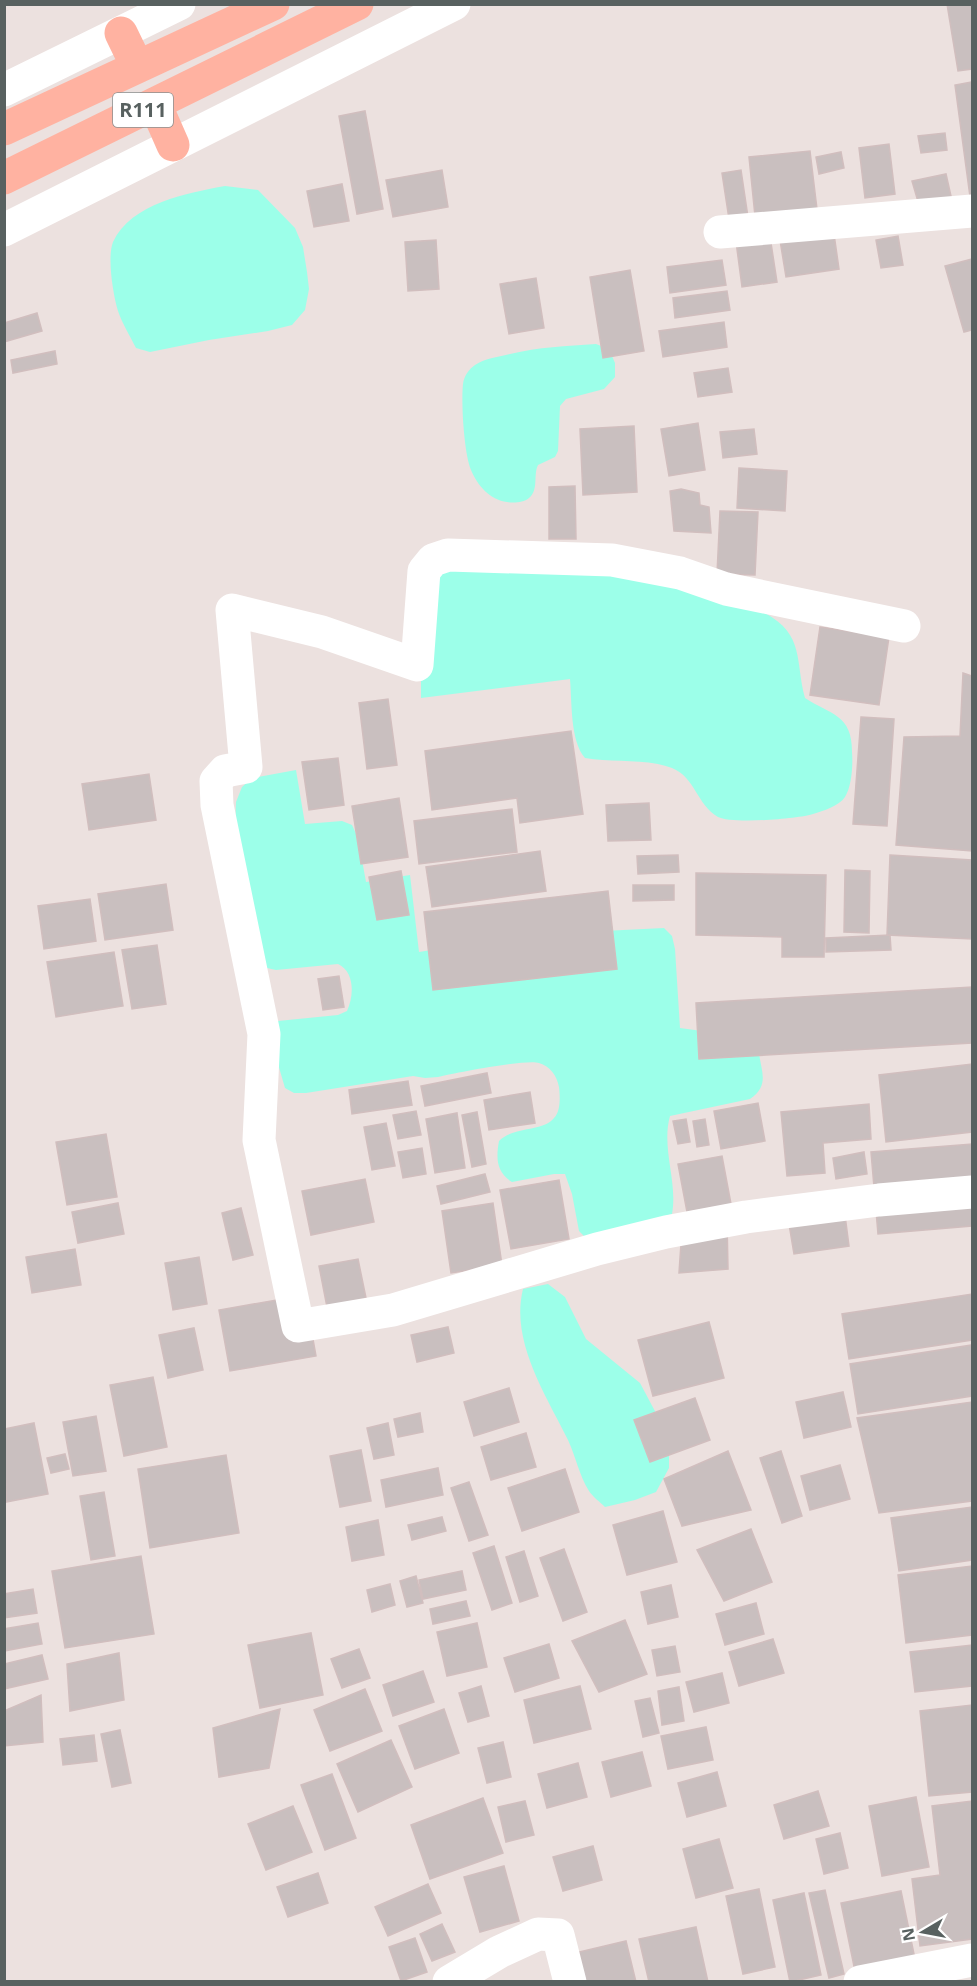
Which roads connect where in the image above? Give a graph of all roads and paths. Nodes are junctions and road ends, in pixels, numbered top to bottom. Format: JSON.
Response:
{"nodes":[{"id":1,"x":179,"y":4,"type":"edge"},
{"id":2,"x":357,"y":4,"type":"edge"},
{"id":3,"x":454,"y":4,"type":"edge"},
{"id":4,"x":270,"y":6,"type":"edge"},
{"id":5,"x":121,"y":33,"type":"junction"},
{"id":6,"x":137,"y":66,"type":"junction"},
{"id":7,"x":4,"y":90,"type":"edge"},
{"id":8,"x":155,"y":104,"type":"junction"},
{"id":9,"x":4,"y":129,"type":"edge"},
{"id":10,"x":173,"y":145,"type":"junction"},
{"id":11,"x":4,"y":178,"type":"edge"},
{"id":12,"x":972,"y":211,"type":"edge"},
{"id":13,"x":4,"y":230,"type":"edge"},
{"id":14,"x":720,"y":232,"type":"dead end"},
{"id":15,"x":904,"y":626,"type":"dead end"},
{"id":16,"x":972,"y":1192,"type":"edge"},
{"id":17,"x":972,"y":1960,"type":"edge"},
{"id":18,"x":449,"y":1982,"type":"edge"},
{"id":19,"x":570,"y":1982,"type":"edge"},
{"id":20,"x":860,"y":1982,"type":"edge"}],
"edges":[{"from":1,"to":5,"type":"street"},
{"from":2,"to":8,"type":"main road","number":"R111"},
{"from":3,"to":10,"type":"street"},
{"from":4,"to":6,"type":"main road","number":"R111"},
{"from":5,"to":6,"type":"main road"},
{"from":5,"to":7,"type":"street"},
{"from":6,"to":9,"type":"main road","number":"R111"},
{"from":8,"to":10,"type":"main road"},
{"from":8,"to":11,"type":"main road","number":"R111"},
{"from":10,"to":13,"type":"street"},
{"from":12,"to":14,"type":"street"},
{"from":15,"to":16,"type":"street"},
{"from":17,"to":20,"type":"street"},
{"from":18,"to":19,"type":"street"}]}
